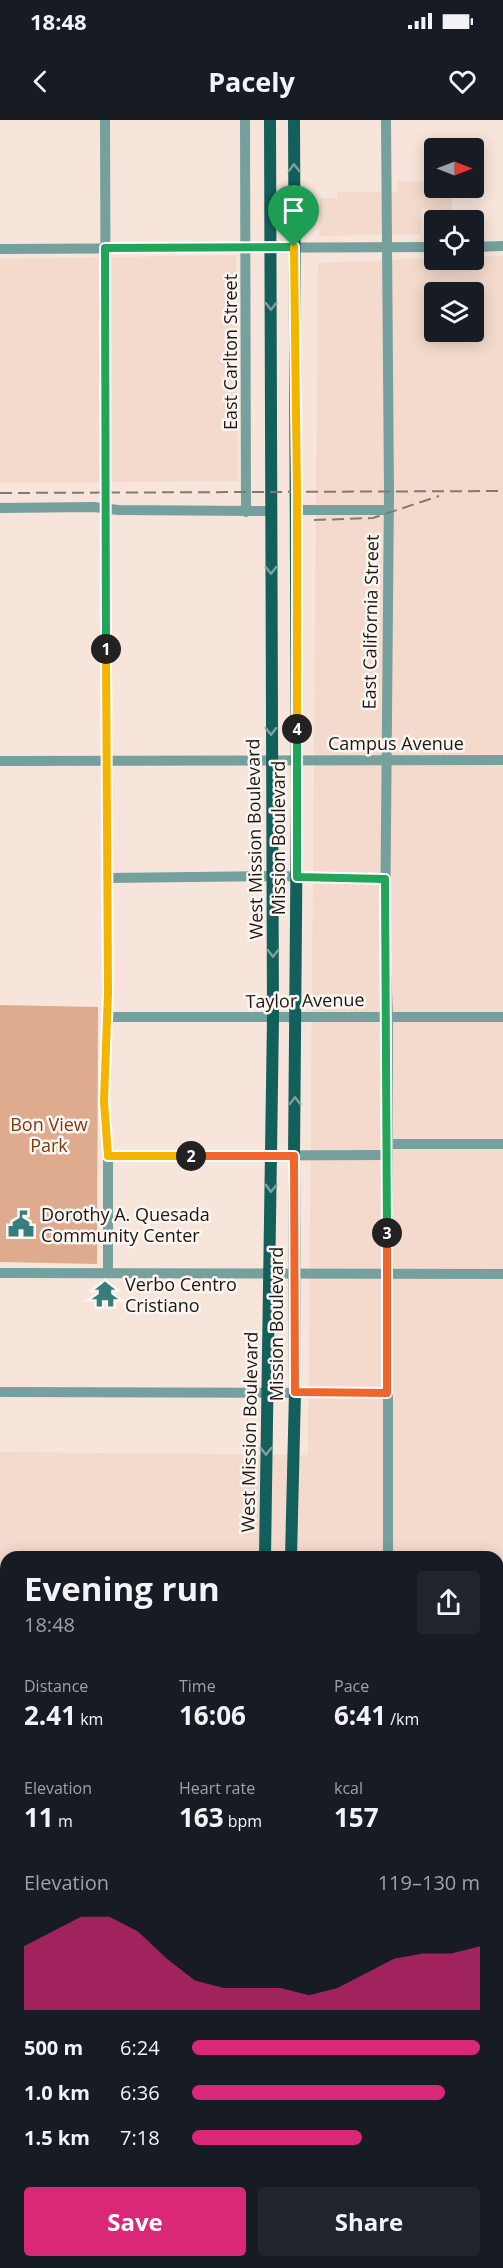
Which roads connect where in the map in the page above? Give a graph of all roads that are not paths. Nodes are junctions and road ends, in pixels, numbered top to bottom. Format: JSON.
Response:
{"nodes":[{"id":1,"x":105,"y":120,"type":"edge"},
{"id":2,"x":245,"y":120,"type":"edge"},
{"id":3,"x":270,"y":120,"type":"edge"},
{"id":4,"x":294,"y":120,"type":"edge"},
{"id":5,"x":386,"y":120,"type":"edge"},
{"id":6,"x":503,"y":246,"type":"edge"},
{"id":7,"x":246,"y":247,"type":"junction"},
{"id":8,"x":271,"y":247,"type":"junction"},
{"id":9,"x":294,"y":247,"type":"junction"},
{"id":10,"x":387,"y":247,"type":"junction"},
{"id":11,"x":424,"y":247,"type":"edge"},
{"id":12,"x":484,"y":247,"type":"edge"},
{"id":13,"x":105,"y":248,"type":"junction"},
{"id":14,"x":0,"y":249,"type":"edge"},
{"id":15,"x":0,"y":508,"type":"edge"},
{"id":16,"x":106,"y":509,"type":"junction"},
{"id":17,"x":297,"y":510,"type":"junction"},
{"id":18,"x":388,"y":510,"type":"junction"},
{"id":19,"x":272,"y":511,"type":"junction"},
{"id":20,"x":246,"y":512,"type":"junction"},
{"id":21,"x":271,"y":759,"type":"junction"},
{"id":22,"x":297,"y":759,"type":"junction"},
{"id":23,"x":385,"y":759,"type":"junction"},
{"id":24,"x":0,"y":760,"type":"edge"},
{"id":25,"x":107,"y":760,"type":"junction"},
{"id":26,"x":503,"y":760,"type":"edge"},
{"id":27,"x":273,"y":876,"type":"junction"},
{"id":28,"x":297,"y":877,"type":"junction"},
{"id":29,"x":107,"y":878,"type":"junction"},
{"id":30,"x":385,"y":879,"type":"junction"},
{"id":31,"x":388,"y":1016,"type":"junction"},
{"id":32,"x":108,"y":1017,"type":"junction"},
{"id":33,"x":296,"y":1017,"type":"junction"},
{"id":34,"x":503,"y":1017,"type":"edge"},
{"id":35,"x":273,"y":1018,"type":"junction"},
{"id":36,"x":503,"y":1144,"type":"edge"},
{"id":37,"x":388,"y":1149,"type":"junction"},
{"id":38,"x":108,"y":1156,"type":"junction"},
{"id":39,"x":271,"y":1156,"type":"junction"},
{"id":40,"x":294,"y":1156,"type":"junction"},
{"id":41,"x":0,"y":1273,"type":"edge"},
{"id":42,"x":108,"y":1273,"type":"junction"},
{"id":43,"x":269,"y":1273,"type":"junction"},
{"id":44,"x":295,"y":1273,"type":"junction"},
{"id":45,"x":387,"y":1273,"type":"junction"},
{"id":46,"x":503,"y":1274,"type":"edge"},
{"id":47,"x":0,"y":1392,"type":"edge"},
{"id":48,"x":267,"y":1392,"type":"junction"},
{"id":49,"x":295,"y":1392,"type":"junction"},
{"id":50,"x":387,"y":1393,"type":"junction"},
{"id":51,"x":265,"y":1551,"type":"edge"},
{"id":52,"x":291,"y":1551,"type":"edge"},
{"id":53,"x":388,"y":1551,"type":"edge"}],
"edges":[{"from":1,"to":13,"type":"street"},
{"from":2,"to":7,"type":"street","name":"East Carlton Street"},
{"from":3,"to":8,"type":"main road","name":"West Mission Boulevard"},
{"from":9,"to":4,"type":"main road","name":"Mission Boulevard","one_way":true},
{"from":5,"to":10,"type":"street","name":"East California Street"},
{"from":6,"to":12,"type":"street"},
{"from":7,"to":8,"type":"street"},
{"from":7,"to":13,"type":"street"},
{"from":7,"to":20,"type":"street","name":"East Carlton Street"},
{"from":8,"to":9,"type":"street"},
{"from":8,"to":19,"type":"main road","name":"West Mission Boulevard","one_way":true},
{"from":9,"to":10,"type":"street"},
{"from":9,"to":17,"type":"main road","name":"Mission Boulevard"},
{"from":10,"to":11,"type":"street"},
{"from":10,"to":18,"type":"street","name":"East California Street"},
{"from":13,"to":14,"type":"street"},
{"from":13,"to":16,"type":"street"},
{"from":15,"to":16,"type":"street"},
{"from":16,"to":20,"type":"street"},
{"from":16,"to":25,"type":"street"},
{"from":17,"to":18,"type":"street"},
{"from":17,"to":22,"type":"main road","name":"Mission Boulevard"},
{"from":18,"to":23,"type":"street","name":"East California Street"},
{"from":19,"to":20,"type":"street"},
{"from":19,"to":21,"type":"main road","name":"West Mission Boulevard","one_way":true},
{"from":21,"to":22,"type":"street","name":"Campus Avenue"},
{"from":21,"to":25,"type":"street","name":"Campus Avenue"},
{"from":21,"to":27,"type":"main road","name":"West Mission Boulevard"},
{"from":22,"to":23,"type":"street","name":"Campus Avenue"},
{"from":22,"to":28,"type":"main road","name":"Mission Boulevard"},
{"from":23,"to":26,"type":"street","name":"Campus Avenue"},
{"from":23,"to":30,"type":"street","name":"East California Street"},
{"from":24,"to":25,"type":"street","name":"Campus Avenue"},
{"from":25,"to":29,"type":"street"},
{"from":27,"to":28,"type":"street"},
{"from":27,"to":29,"type":"street"},
{"from":27,"to":35,"type":"main road","name":"West Mission Boulevard","one_way":true},
{"from":28,"to":30,"type":"street"},
{"from":28,"to":33,"type":"main road","name":"Mission Boulevard"},
{"from":29,"to":32,"type":"street"},
{"from":30,"to":31,"type":"street","name":"East California Street"},
{"from":31,"to":33,"type":"street","name":"Taylor Avenue"},
{"from":31,"to":34,"type":"street","name":"Taylor Avenue"},
{"from":31,"to":37,"type":"street","name":"East California Street"},
{"from":32,"to":35,"type":"street","name":"Taylor Avenue"},
{"from":32,"to":38,"type":"street"},
{"from":33,"to":35,"type":"street","name":"Taylor Avenue"},
{"from":40,"to":33,"type":"main road","name":"Mission Boulevard","one_way":true},
{"from":35,"to":39,"type":"main road","name":"West Mission Boulevard"},
{"from":36,"to":37,"type":"street"},
{"from":37,"to":40,"type":"street"},
{"from":37,"to":45,"type":"street","name":"East California Street"},
{"from":38,"to":39,"type":"street"},
{"from":38,"to":42,"type":"street"},
{"from":39,"to":40,"type":"street"},
{"from":39,"to":43,"type":"main road","name":"West Mission Boulevard","one_way":true},
{"from":40,"to":44,"type":"main road","name":"Mission Boulevard"},
{"from":41,"to":42,"type":"street"},
{"from":42,"to":43,"type":"street"},
{"from":43,"to":44,"type":"street"},
{"from":43,"to":48,"type":"main road","name":"West Mission Boulevard"},
{"from":44,"to":45,"type":"street"},
{"from":44,"to":49,"type":"main road","name":"Mission Boulevard"},
{"from":45,"to":46,"type":"street"},
{"from":45,"to":50,"type":"street","name":"East California Street"},
{"from":47,"to":48,"type":"street"},
{"from":48,"to":49,"type":"street"},
{"from":48,"to":51,"type":"main road","name":"West Mission Boulevard","one_way":true},
{"from":49,"to":50,"type":"street"},
{"from":49,"to":52,"type":"main road","name":"Mission Boulevard"},
{"from":50,"to":53,"type":"street","name":"East California Street"}]}
